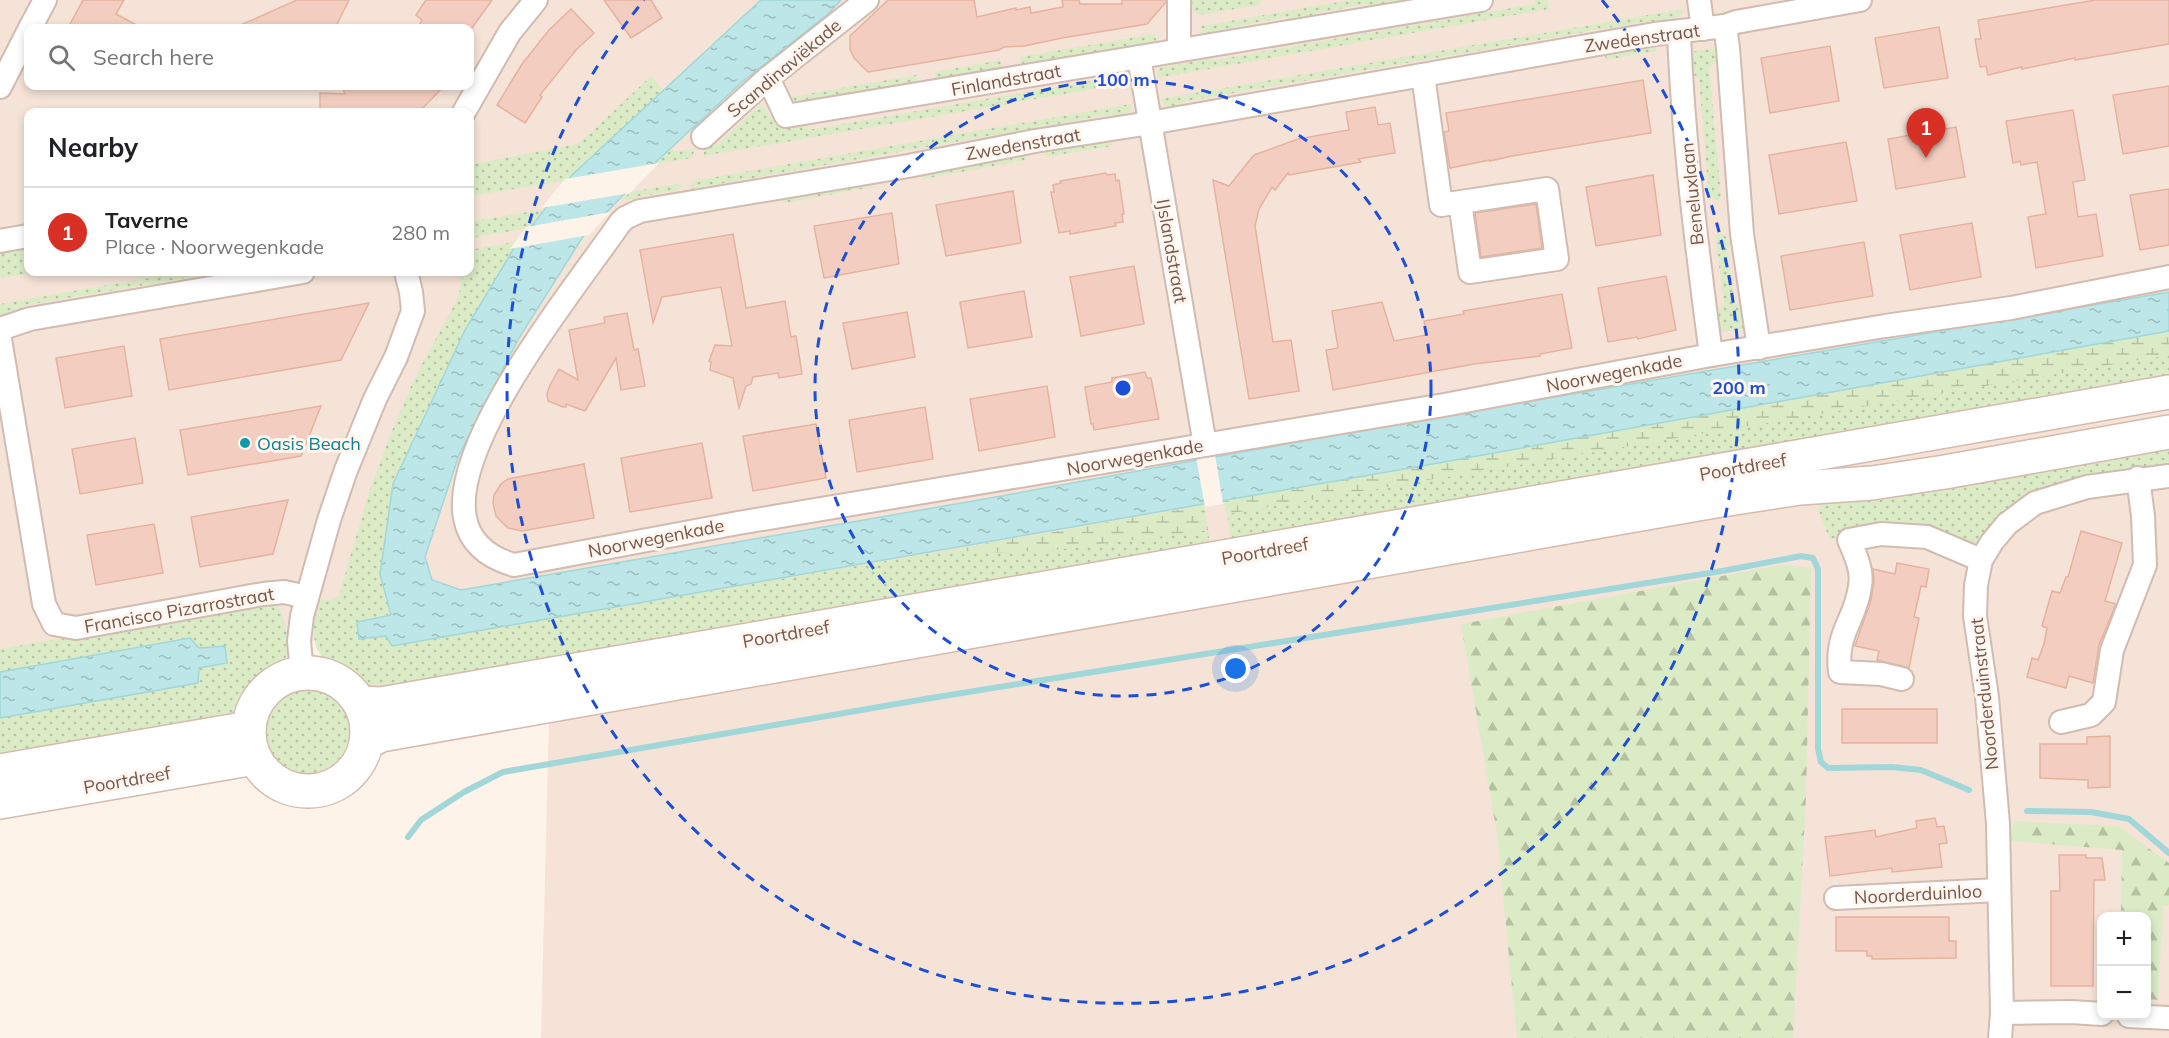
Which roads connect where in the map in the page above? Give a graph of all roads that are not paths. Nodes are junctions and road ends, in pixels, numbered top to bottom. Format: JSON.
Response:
{"nodes":[{"id":1,"x":45,"y":0,"type":"edge"},
{"id":2,"x":536,"y":0,"type":"edge"},
{"id":3,"x":867,"y":0,"type":"edge"},
{"id":4,"x":1179,"y":0,"type":"edge"},
{"id":5,"x":1481,"y":0,"type":"edge"},
{"id":6,"x":1699,"y":0,"type":"edge"},
{"id":7,"x":1860,"y":0,"type":"edge"},
{"id":8,"x":1458,"y":2,"type":"edge"},
{"id":9,"x":32,"y":24,"type":"edge"},
{"id":10,"x":1714,"y":28,"type":"junction"},
{"id":11,"x":1679,"y":32,"type":"junction"},
{"id":12,"x":24,"y":40,"type":"edge"},
{"id":13,"x":1179,"y":50,"type":"junction"},
{"id":14,"x":1139,"y":57,"type":"junction"},
{"id":15,"x":1423,"y":75,"type":"junction"},
{"id":16,"x":768,"y":78,"type":"junction"},
{"id":17,"x":0,"y":87,"type":"edge"},
{"id":18,"x":466,"y":108,"type":"edge"},
{"id":19,"x":1150,"y":123,"type":"junction"},
{"id":20,"x":703,"y":137,"type":"dead end"},
{"id":21,"x":1460,"y":202,"type":"junction"},
{"id":22,"x":625,"y":218,"type":"joint"},
{"id":23,"x":24,"y":237,"type":"edge"},
{"id":24,"x":0,"y":241,"type":"edge"},
{"id":25,"x":280,"y":276,"type":"edge"},
{"id":26,"x":407,"y":276,"type":"edge"},
{"id":27,"x":2169,"y":277,"type":"edge"},
{"id":28,"x":0,"y":329,"type":"edge"},
{"id":29,"x":0,"y":339,"type":"edge"},
{"id":30,"x":1759,"y":348,"type":"junction"},
{"id":31,"x":1711,"y":355,"type":"junction"},
{"id":32,"x":2169,"y":393,"type":"edge"},
{"id":33,"x":2169,"y":432,"type":"edge"},
{"id":34,"x":1205,"y":445,"type":"junction"},
{"id":35,"x":2169,"y":476,"type":"edge"},
{"id":36,"x":2138,"y":478,"type":"junction"},
{"id":37,"x":1981,"y":560,"type":"junction"},
{"id":38,"x":1237,"y":570,"type":"junction"},
{"id":39,"x":1199,"y":577,"type":"junction"},
{"id":40,"x":308,"y":597,"type":"junction"},
{"id":41,"x":302,"y":673,"type":"junction"},
{"id":42,"x":1902,"y":679,"type":"dead end"},
{"id":43,"x":360,"y":703,"type":"junction"},
{"id":44,"x":2061,"y":722,"type":"dead end"},
{"id":45,"x":252,"y":743,"type":"junction"},
{"id":46,"x":366,"y":743,"type":"junction"},
{"id":47,"x":0,"y":771,"type":"edge"},
{"id":48,"x":0,"y":802,"type":"edge"},
{"id":49,"x":1999,"y":890,"type":"junction"},
{"id":50,"x":1836,"y":898,"type":"dead end"},
{"id":51,"x":2002,"y":1013,"type":"junction"},
{"id":52,"x":2097,"y":1014,"type":"edge"},
{"id":53,"x":2151,"y":1017,"type":"edge"},
{"id":54,"x":2169,"y":1018,"type":"edge"},
{"id":55,"x":2000,"y":1038,"type":"edge"}],
"edges":[{"from":1,"to":9,"type":"street"},
{"from":2,"to":18,"type":"street"},
{"from":3,"to":16,"type":"street","name":"Scandinaviëkade"},
{"from":4,"to":13,"type":"street"},
{"from":5,"to":8,"type":"street","name":"Finlandstraat"},
{"from":6,"to":10,"type":"street"},
{"from":7,"to":10,"type":"street","name":"Zwedenstraat"},
{"from":8,"to":13,"type":"street","name":"Finlandstraat"},
{"from":10,"to":11,"type":"street","name":"Zwedenstraat"},
{"from":10,"to":30,"type":"street"},
{"from":11,"to":15,"type":"street","name":"Zwedenstraat"},
{"from":11,"to":31,"type":"street","name":"Beneluxlaan"},
{"from":12,"to":17,"type":"street"},
{"from":13,"to":14,"type":"street","name":"Finlandstraat"},
{"from":14,"to":16,"type":"street","name":"Finlandstraat"},
{"from":14,"to":19,"type":"street","name":"IJslandstraat"},
{"from":15,"to":19,"type":"street","name":"Zwedenstraat"},
{"from":15,"to":21,"type":"street"},
{"from":16,"to":20,"type":"street","name":"Scandinaviëkade"},
{"from":19,"to":22,"type":"street","name":"Zwedenstraat"},
{"from":19,"to":34,"type":"street","name":"IJslandstraat"},
{"from":21,"to":21,"type":"street"},
{"from":22,"to":34,"type":"street","name":"Noorwegenkade"},
{"from":23,"to":24,"type":"street"},
{"from":25,"to":28,"type":"street"},
{"from":26,"to":40,"type":"street"},
{"from":27,"to":30,"type":"street","name":"Noorwegenkade"},
{"from":29,"to":40,"type":"street","name":"Francisco Pizarrostraat"},
{"from":30,"to":31,"type":"street","name":"Noorwegenkade"},
{"from":31,"to":34,"type":"street","name":"Noorwegenkade"},
{"from":32,"to":38,"type":"main road","name":"Poortdreef"},
{"from":33,"to":38,"type":"main road","name":"Poortdreef"},
{"from":35,"to":36,"type":"street","name":"Noorderduinstraat"},
{"from":36,"to":37,"type":"street","name":"Noorderduinstraat"},
{"from":36,"to":44,"type":"street"},
{"from":37,"to":42,"type":"street"},
{"from":37,"to":49,"type":"street","name":"Noorderduinstraat"},
{"from":38,"to":39,"type":"main road","name":"Poortdreef"},
{"from":39,"to":43,"type":"main road","name":"Poortdreef"},
{"from":39,"to":46,"type":"main road","name":"Poortdreef"},
{"from":40,"to":41,"type":"street"},
{"from":41,"to":43,"type":"main road"},
{"from":41,"to":45,"type":"main road"},
{"from":43,"to":46,"type":"main road"},
{"from":45,"to":46,"type":"main road"},
{"from":45,"to":47,"type":"main road","name":"Poortdreef"},
{"from":45,"to":48,"type":"main road","name":"Poortdreef"},
{"from":49,"to":50,"type":"street","name":"Noorderduinloo"},
{"from":49,"to":51,"type":"street","name":"Noorderduinstraat"},
{"from":51,"to":52,"type":"street"},
{"from":51,"to":55,"type":"street","name":"Noorderduinstraat"},
{"from":53,"to":54,"type":"street"}]}
